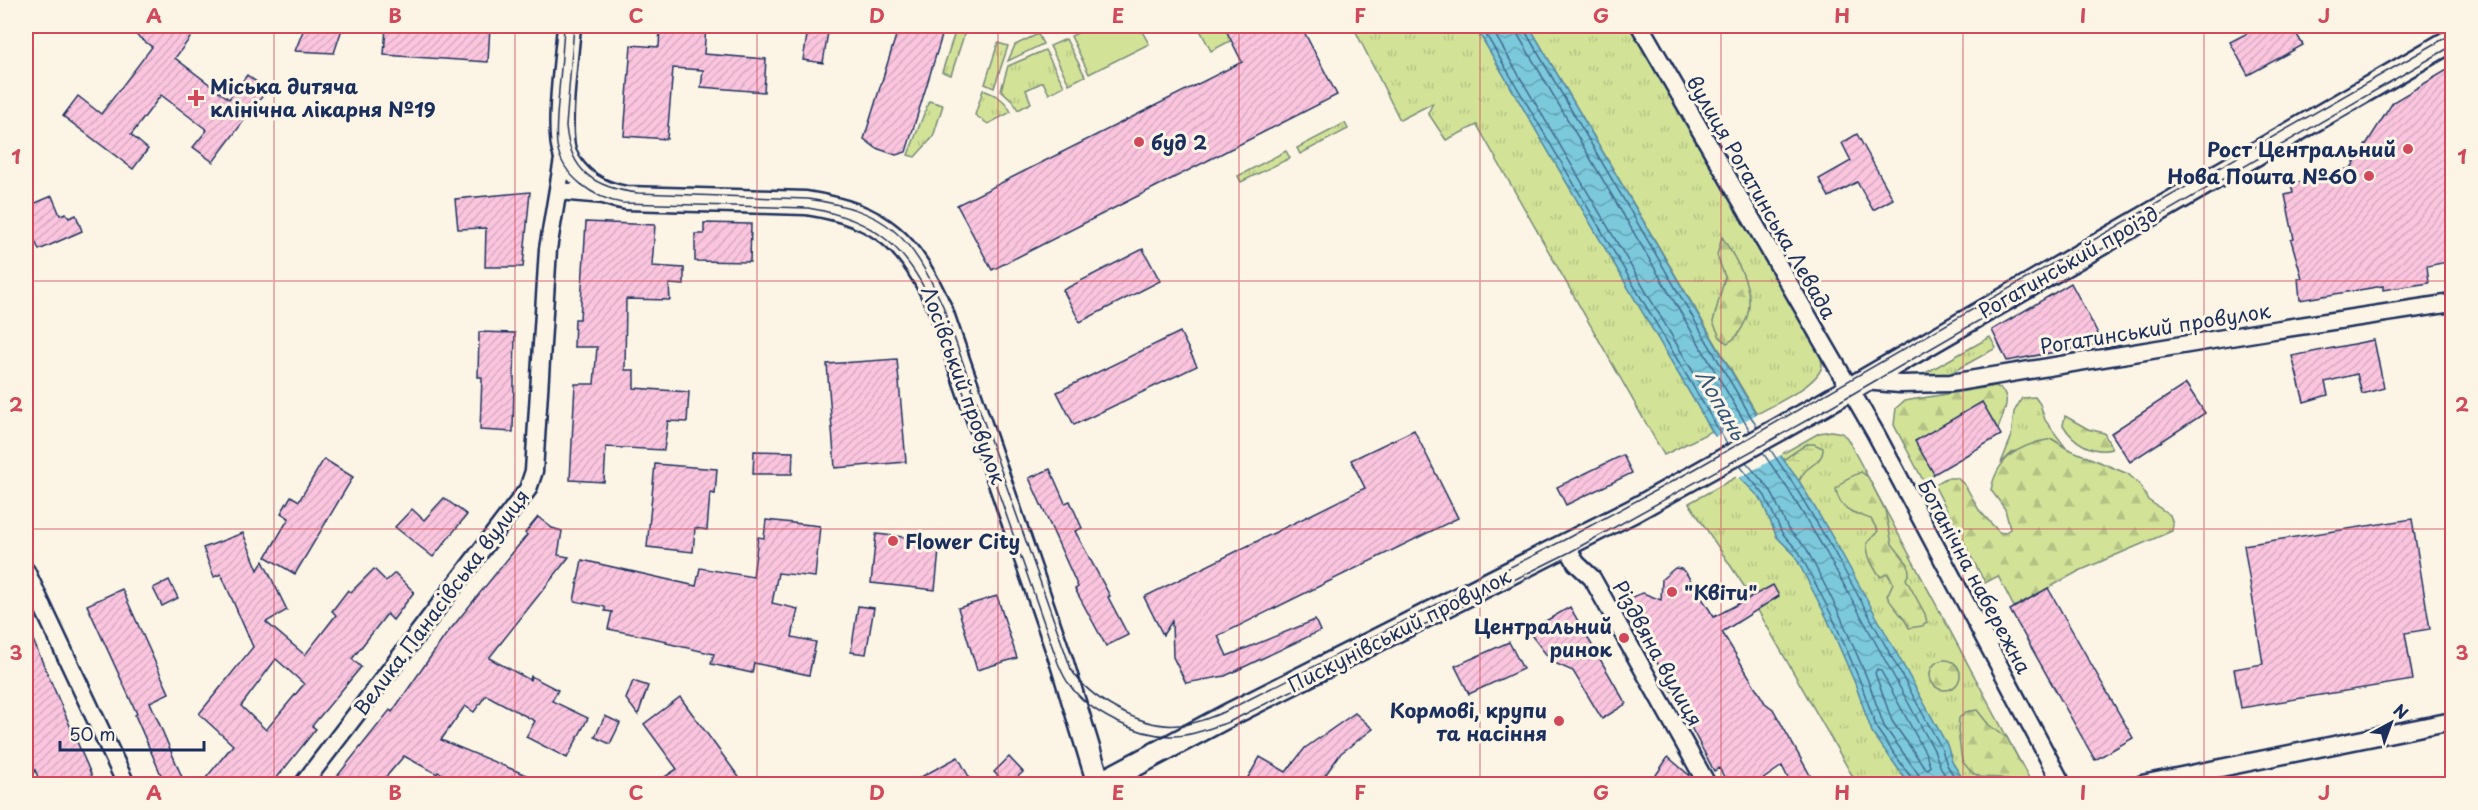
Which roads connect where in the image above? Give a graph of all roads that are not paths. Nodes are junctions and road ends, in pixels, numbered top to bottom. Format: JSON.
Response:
{"nodes":[{"id":1,"x":569,"y":26,"type":"edge"},
{"id":2,"x":1640,"y":26,"type":"edge"},
{"id":3,"x":2452,"y":40,"type":"edge"},
{"id":4,"x":564,"y":153,"type":"junction"},
{"id":5,"x":558,"y":191,"type":"junction"},
{"id":6,"x":609,"y":195,"type":"junction"},
{"id":7,"x":2452,"y":303,"type":"edge"},
{"id":8,"x":1856,"y":385,"type":"junction"},
{"id":9,"x":1698,"y":474,"type":"joint"},
{"id":10,"x":1567,"y":546,"type":"junction"},
{"id":11,"x":26,"y":571,"type":"edge"},
{"id":12,"x":2452,"y":721,"type":"edge"},
{"id":13,"x":126,"y":784,"type":"edge"},
{"id":14,"x":303,"y":784,"type":"edge"},
{"id":15,"x":1099,"y":784,"type":"edge"},
{"id":16,"x":1707,"y":784,"type":"edge"},
{"id":17,"x":2062,"y":784,"type":"edge"},
{"id":18,"x":2142,"y":784,"type":"edge"}],
"edges":[{"from":1,"to":4,"type":"street","name":"Велика Панасівська вулиця"},
{"from":2,"to":8,"type":"street","name":"вулиця Рогатинська Левада"},
{"from":3,"to":8,"type":"street","name":"Рогатинський проїзд"},
{"from":4,"to":5,"type":"street","name":"Велика Панасівська вулиця"},
{"from":4,"to":6,"type":"street","name":"Лосівський провулок"},
{"from":5,"to":6,"type":"street","name":"Лосівський провулок"},
{"from":5,"to":14,"type":"street","name":"Велика Панасівська вулиця"},
{"from":6,"to":15,"type":"street","name":"Лосівський провулок"},
{"from":7,"to":8,"type":"street","name":"Рогатинський провулок"},
{"from":8,"to":9,"type":"street","name":"Рогатинський проїзд"},
{"from":8,"to":17,"type":"street","name":"Ботанічна набережна"},
{"from":9,"to":10,"type":"street","name":"Пискунівський провулок"},
{"from":10,"to":15,"type":"street","name":"Пискунівський провулок"},
{"from":10,"to":16,"type":"street","name":"Різдвяна вулиця"},
{"from":11,"to":13,"type":"street"},
{"from":12,"to":18,"type":"street"}]}
